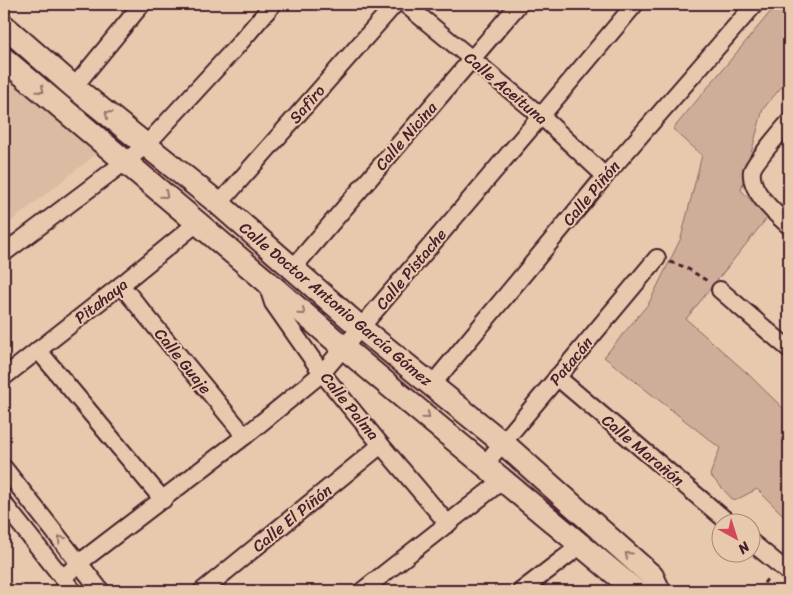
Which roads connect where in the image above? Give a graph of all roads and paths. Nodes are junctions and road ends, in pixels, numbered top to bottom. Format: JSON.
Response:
{"nodes":[{"id":1,"x":273,"y":4,"type":"edge"},
{"id":2,"x":395,"y":4,"type":"edge"},
{"id":3,"x":405,"y":4,"type":"edge"},
{"id":4,"x":519,"y":4,"type":"edge"},
{"id":5,"x":634,"y":4,"type":"edge"},
{"id":6,"x":754,"y":4,"type":"edge"},
{"id":7,"x":135,"y":6,"type":"edge"},
{"id":8,"x":4,"y":26,"type":"edge"},
{"id":9,"x":4,"y":59,"type":"edge"},
{"id":10,"x":472,"y":59,"type":"junction"},
{"id":11,"x":74,"y":87,"type":"junction"},
{"id":12,"x":541,"y":116,"type":"junction"},
{"id":13,"x":789,"y":122,"type":"edge"},
{"id":14,"x":146,"y":145,"type":"junction"},
{"id":15,"x":126,"y":161,"type":"junction"},
{"id":16,"x":605,"y":176,"type":"junction"},
{"id":17,"x":218,"y":204,"type":"junction"},
{"id":18,"x":197,"y":223,"type":"junction"},
{"id":19,"x":789,"y":226,"type":"edge"},
{"id":20,"x":4,"y":253,"type":"edge"},
{"id":21,"x":657,"y":258,"type":"joint"},
{"id":22,"x":293,"y":268,"type":"junction"},
{"id":23,"x":265,"y":280,"type":"junction"},
{"id":24,"x":122,"y":285,"type":"junction"},
{"id":25,"x":720,"y":290,"type":"joint"},
{"id":26,"x":361,"y":328,"type":"junction"},
{"id":27,"x":344,"y":348,"type":"junction"},
{"id":28,"x":789,"y":349,"type":"edge"},
{"id":29,"x":38,"y":350,"type":"junction"},
{"id":30,"x":322,"y":373,"type":"junction"},
{"id":31,"x":4,"y":377,"type":"edge"},
{"id":32,"x":557,"y":377,"type":"junction"},
{"id":33,"x":431,"y":386,"type":"junction"},
{"id":34,"x":245,"y":436,"type":"junction"},
{"id":35,"x":503,"y":443,"type":"junction"},
{"id":36,"x":381,"y":445,"type":"junction"},
{"id":37,"x":485,"y":464,"type":"junction"},
{"id":38,"x":4,"y":468,"type":"edge"},
{"id":39,"x":503,"y":480,"type":"junction"},
{"id":40,"x":163,"y":500,"type":"junction"},
{"id":41,"x":4,"y":504,"type":"edge"},
{"id":42,"x":716,"y":512,"type":"edge"},
{"id":43,"x":448,"y":524,"type":"junction"},
{"id":44,"x":580,"y":545,"type":"junction"},
{"id":45,"x":760,"y":549,"type":"edge"},
{"id":46,"x":79,"y":563,"type":"junction"},
{"id":47,"x":789,"y":573,"type":"edge"},
{"id":48,"x":63,"y":578,"type":"junction"},
{"id":49,"x":74,"y":591,"type":"edge"},
{"id":50,"x":101,"y":591,"type":"edge"},
{"id":51,"x":202,"y":591,"type":"edge"},
{"id":52,"x":362,"y":591,"type":"edge"},
{"id":53,"x":521,"y":591,"type":"edge"},
{"id":54,"x":636,"y":591,"type":"edge"},
{"id":55,"x":659,"y":591,"type":"edge"}],
"edges":[{"from":1,"to":14,"type":"street"},
{"from":2,"to":17,"type":"street","name":"Safiro"},
{"from":3,"to":10,"type":"street","name":"Calle Aceituna"},
{"from":4,"to":10,"type":"street","name":"Calle Nicina"},
{"from":5,"to":12,"type":"street","name":"Calle Pistache"},
{"from":6,"to":16,"type":"street","name":"Calle Piñón"},
{"from":7,"to":11,"type":"street"},
{"from":8,"to":11,"type":"street","name":"Calle Doctor Antonio García Gómez"},
{"from":9,"to":15,"type":"street","name":"Calle Doctor Antonio García Gómez","one_way":true},
{"from":10,"to":12,"type":"street","name":"Calle Aceituna"},
{"from":10,"to":22,"type":"street","name":"Calle Nicina"},
{"from":14,"to":11,"type":"street","name":"Calle Doctor Antonio García Gómez","one_way":true},
{"from":12,"to":16,"type":"street","name":"Calle Aceituna"},
{"from":12,"to":26,"type":"street","name":"Calle Pistache"},
{"from":13,"to":19,"type":"street"},
{"from":14,"to":15,"type":"street"},
{"from":14,"to":17,"type":"street","name":"Calle Doctor Antonio García Gómez"},
{"from":15,"to":18,"type":"street","name":"Calle Doctor Antonio García Gómez","one_way":true},
{"from":15,"to":20,"type":"street"},
{"from":16,"to":33,"type":"street","name":"Calle Piñón"},
{"from":17,"to":22,"type":"street","name":"Calle Doctor Antonio García Gómez"},
{"from":18,"to":23,"type":"street","name":"Calle Doctor Antonio García Gómez"},
{"from":18,"to":24,"type":"street","name":"Pitahaya"},
{"from":21,"to":25,"type":"path"},
{"from":21,"to":32,"type":"street","name":"Patacán"},
{"from":22,"to":26,"type":"street","name":"Calle Doctor Antonio García Gómez"},
{"from":23,"to":27,"type":"street","name":"Calle Doctor Antonio García Gómez","one_way":true},
{"from":23,"to":30,"type":"street","name":"Calle Palma"},
{"from":24,"to":29,"type":"street","name":"Pitahaya"},
{"from":24,"to":34,"type":"street","name":"Calle Guaje"},
{"from":25,"to":28,"type":"street"},
{"from":26,"to":27,"type":"street","name":"Calle Pistache"},
{"from":26,"to":33,"type":"street","name":"Calle Doctor Antonio García Gómez"},
{"from":27,"to":30,"type":"street","name":"Calle Pistache"},
{"from":27,"to":37,"type":"street","name":"Calle Doctor Antonio García Gómez","one_way":true},
{"from":29,"to":31,"type":"street","name":"Pitahaya"},
{"from":29,"to":40,"type":"street"},
{"from":30,"to":34,"type":"street","name":"Calle Pistache"},
{"from":30,"to":36,"type":"street","name":"Calle Palma"},
{"from":32,"to":35,"type":"street","name":"Patacán"},
{"from":32,"to":42,"type":"street","name":"Calle Marañón"},
{"from":33,"to":35,"type":"street","name":"Calle Doctor Antonio García Gómez"},
{"from":34,"to":40,"type":"street","name":"Calle Pistache"},
{"from":35,"to":37,"type":"street","name":"Patacán"},
{"from":55,"to":35,"type":"street","name":"Calle Doctor Antonio García Gómez","one_way":true},
{"from":36,"to":43,"type":"street","name":"Calle Palma"},
{"from":36,"to":51,"type":"street","name":"Calle El Piñón"},
{"from":37,"to":39,"type":"street","name":"Calle Doctor Antonio García Gómez"},
{"from":46,"to":38,"type":"street","one_way":true},
{"from":39,"to":43,"type":"street"},
{"from":39,"to":44,"type":"street","name":"Calle Doctor Antonio García Gómez"},
{"from":40,"to":46,"type":"street","name":"Calle Pistache"},
{"from":41,"to":48,"type":"street"},
{"from":43,"to":52,"type":"street"},
{"from":44,"to":53,"type":"street"},
{"from":44,"to":54,"type":"street","name":"Calle Doctor Antonio García Gómez"},
{"from":45,"to":47,"type":"street"},
{"from":46,"to":48,"type":"street","name":"Calle Pistache"},
{"from":46,"to":50,"type":"street"},
{"from":48,"to":49,"type":"street"}]}
